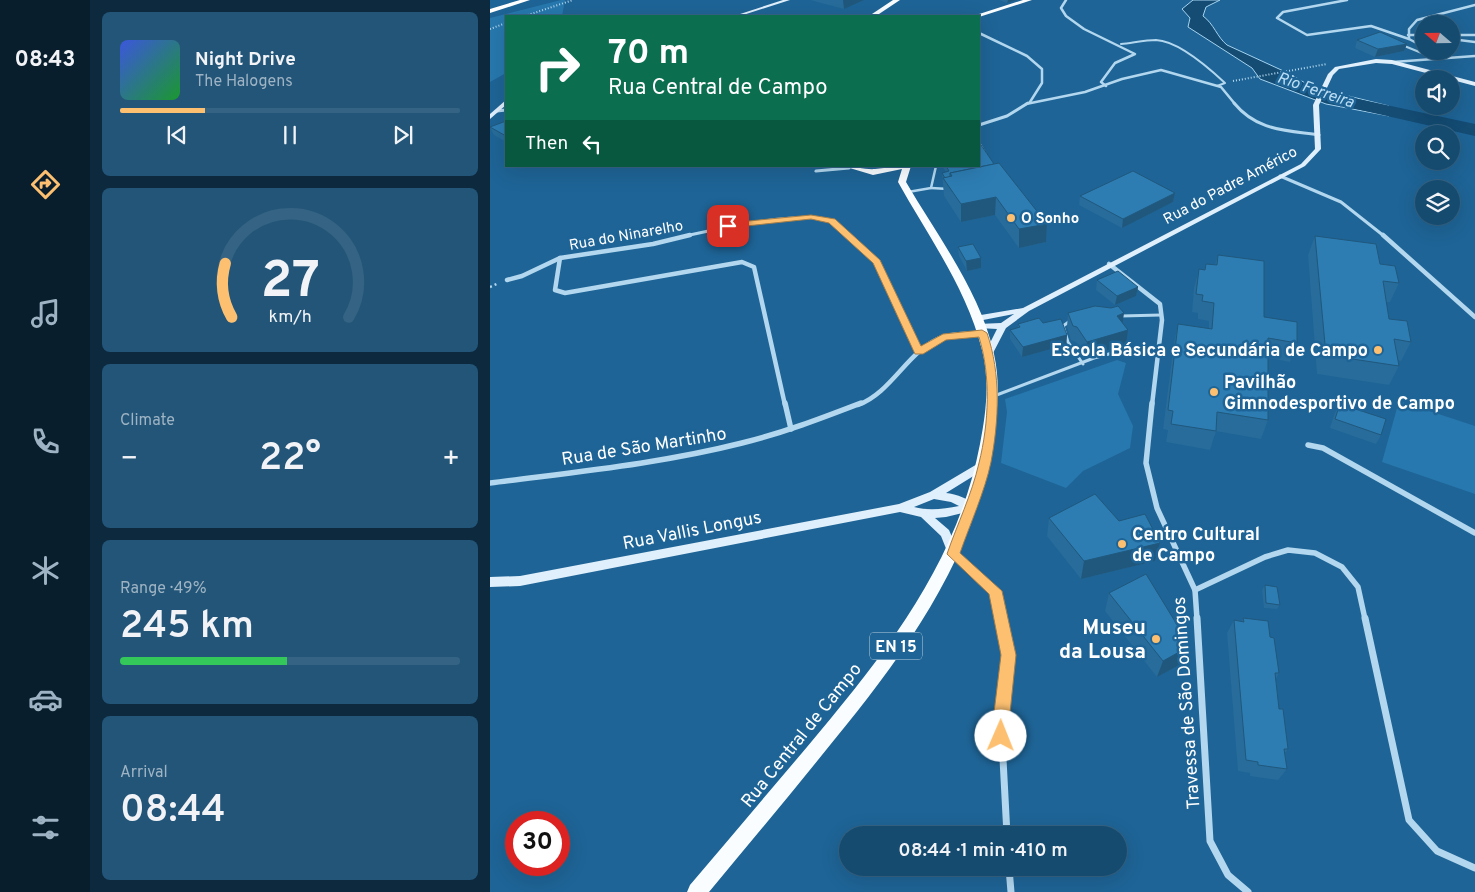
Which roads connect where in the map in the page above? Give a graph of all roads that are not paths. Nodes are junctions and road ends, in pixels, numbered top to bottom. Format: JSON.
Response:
{"nodes":[{"id":1,"x":511,"y":0,"type":"edge"},
{"id":2,"x":527,"y":0,"type":"edge"},
{"id":3,"x":788,"y":0,"type":"edge"},
{"id":4,"x":897,"y":0,"type":"edge"},
{"id":5,"x":1029,"y":0,"type":"edge"},
{"id":6,"x":1066,"y":0,"type":"edge"},
{"id":7,"x":1347,"y":0,"type":"edge"},
{"id":8,"x":1475,"y":5,"type":"edge"},
{"id":9,"x":490,"y":6,"type":"edge"},
{"id":10,"x":490,"y":11,"type":"edge"},
{"id":11,"x":739,"y":15,"type":"edge"},
{"id":12,"x":874,"y":15,"type":"edge"},
{"id":13,"x":979,"y":15,"type":"edge"},
{"id":14,"x":980,"y":35,"type":"edge"},
{"id":15,"x":1475,"y":35,"type":"edge"},
{"id":16,"x":1415,"y":36,"type":"edge"},
{"id":17,"x":1460,"y":36,"type":"edge"},
{"id":18,"x":1408,"y":37,"type":"junction"},
{"id":19,"x":1460,"y":39,"type":"edge"},
{"id":20,"x":1415,"y":41,"type":"edge"},
{"id":21,"x":1475,"y":42,"type":"edge"},
{"id":22,"x":1395,"y":43,"type":"edge"},
{"id":23,"x":1121,"y":44,"type":"junction"},
{"id":24,"x":1415,"y":51,"type":"edge"},
{"id":25,"x":1475,"y":56,"type":"edge"},
{"id":26,"x":1460,"y":57,"type":"edge"},
{"id":27,"x":1428,"y":60,"type":"edge"},
{"id":28,"x":1416,"y":64,"type":"junction"},
{"id":29,"x":1475,"y":84,"type":"edge"},
{"id":30,"x":1106,"y":86,"type":"junction"},
{"id":31,"x":1218,"y":86,"type":"junction"},
{"id":32,"x":1030,"y":102,"type":"junction"},
{"id":33,"x":505,"y":103,"type":"edge"},
{"id":34,"x":497,"y":110,"type":"junction"},
{"id":35,"x":505,"y":110,"type":"edge"},
{"id":36,"x":505,"y":111,"type":"edge"},
{"id":37,"x":490,"y":117,"type":"edge"},
{"id":38,"x":490,"y":124,"type":"edge"},
{"id":39,"x":980,"y":125,"type":"edge"},
{"id":40,"x":1319,"y":135,"type":"junction"},
{"id":41,"x":980,"y":145,"type":"edge"},
{"id":42,"x":993,"y":165,"type":"edge"},
{"id":43,"x":848,"y":167,"type":"edge"},
{"id":44,"x":897,"y":167,"type":"edge"},
{"id":45,"x":907,"y":167,"type":"edge"},
{"id":46,"x":936,"y":167,"type":"edge"},
{"id":47,"x":816,"y":170,"type":"dead end"},
{"id":48,"x":873,"y":172,"type":"junction"},
{"id":49,"x":1280,"y":176,"type":"junction"},
{"id":50,"x":902,"y":182,"type":"junction"},
{"id":51,"x":931,"y":188,"type":"junction"},
{"id":52,"x":953,"y":188,"type":"edge"},
{"id":53,"x":908,"y":192,"type":"junction"},
{"id":54,"x":560,"y":258,"type":"junction"},
{"id":55,"x":1109,"y":264,"type":"junction"},
{"id":56,"x":507,"y":280,"type":"dead end"},
{"id":57,"x":1026,"y":309,"type":"junction"},
{"id":58,"x":1162,"y":315,"type":"junction"},
{"id":59,"x":1117,"y":316,"type":"edge"},
{"id":60,"x":1475,"y":317,"type":"edge"},
{"id":61,"x":1076,"y":320,"type":"edge"},
{"id":62,"x":980,"y":326,"type":"junction"},
{"id":63,"x":1004,"y":326,"type":"junction"},
{"id":64,"x":1120,"y":351,"type":"dead end"},
{"id":65,"x":919,"y":352,"type":"junction"},
{"id":66,"x":989,"y":353,"type":"junction"},
{"id":67,"x":1083,"y":364,"type":"junction"},
{"id":68,"x":992,"y":397,"type":"junction"},
{"id":69,"x":791,"y":429,"type":"junction"},
{"id":70,"x":1308,"y":445,"type":"dead end"},
{"id":71,"x":985,"y":463,"type":"junction"},
{"id":72,"x":490,"y":483,"type":"edge"},
{"id":73,"x":934,"y":495,"type":"junction"},
{"id":74,"x":971,"y":507,"type":"junction"},
{"id":75,"x":900,"y":508,"type":"junction"},
{"id":76,"x":924,"y":514,"type":"junction"},
{"id":77,"x":1475,"y":533,"type":"edge"},
{"id":78,"x":953,"y":554,"type":"junction"},
{"id":79,"x":490,"y":582,"type":"edge"},
{"id":80,"x":1195,"y":590,"type":"junction"},
{"id":81,"x":1006,"y":826,"type":"edge"},
{"id":82,"x":1475,"y":868,"type":"edge"},
{"id":83,"x":1010,"y":876,"type":"edge"},
{"id":84,"x":697,"y":892,"type":"edge"},
{"id":85,"x":1011,"y":892,"type":"edge"},
{"id":86,"x":1248,"y":892,"type":"edge"}],
"edges":[{"from":1,"to":9,"type":"highway"},
{"from":2,"to":10,"type":"highway"},
{"from":3,"to":11,"type":"street"},
{"from":4,"to":12,"type":"main road"},
{"from":5,"to":13,"type":"main road"},
{"from":6,"to":23,"type":"street"},
{"from":7,"to":18,"type":"street"},
{"from":8,"to":18,"type":"street"},
{"from":14,"to":32,"type":"street"},
{"from":15,"to":17,"type":"street"},
{"from":16,"to":18,"type":"street"},
{"from":18,"to":20,"type":"street"},
{"from":19,"to":21,"type":"street"},
{"from":22,"to":24,"type":"lane"},
{"from":23,"to":30,"type":"street"},
{"from":23,"to":31,"type":"lane"},
{"from":25,"to":26,"type":"street"},
{"from":27,"to":28,"type":"street"},
{"from":28,"to":29,"type":"street","name":"Rua do Padre Américo"},
{"from":28,"to":40,"type":"street","name":"Rua do Padre Américo"},
{"from":30,"to":31,"type":"street"},
{"from":30,"to":32,"type":"street"},
{"from":31,"to":40,"type":"street"},
{"from":32,"to":39,"type":"street"},
{"from":33,"to":34,"type":"street"},
{"from":34,"to":35,"type":"street"},
{"from":34,"to":37,"type":"street"},
{"from":36,"to":38,"type":"street"},
{"from":40,"to":49,"type":"street","name":"Rua do Padre Américo"},
{"from":41,"to":42,"type":"lane"},
{"from":43,"to":47,"type":"street"},
{"from":43,"to":48,"type":"main road"},
{"from":44,"to":48,"type":"main road"},
{"from":45,"to":50,"type":"main road"},
{"from":46,"to":51,"type":"lane"},
{"from":48,"to":50,"type":"main road"},
{"from":49,"to":55,"type":"street","name":"Rua do Padre Américo"},
{"from":49,"to":60,"type":"street"},
{"from":50,"to":53,"type":"main road","name":"Rua Central de Campo","number":"EN 15"},
{"from":51,"to":52,"type":"lane"},
{"from":51,"to":53,"type":"lane"},
{"from":53,"to":62,"type":"main road","name":"Rua Central de Campo","number":"EN 15"},
{"from":54,"to":56,"type":"street","name":"Rua do Ninarelho"},
{"from":54,"to":65,"type":"street","name":"Rua do Ninarelho"},
{"from":54,"to":69,"type":"street"},
{"from":55,"to":57,"type":"street","name":"Rua do Padre Américo"},
{"from":55,"to":58,"type":"street"},
{"from":57,"to":62,"type":"street","name":"Rua do Padre Américo"},
{"from":57,"to":63,"type":"street","name":"Rua do Padre Américo"},
{"from":58,"to":59,"type":"lane"},
{"from":58,"to":80,"type":"street","name":"Travessa de São Domingos"},
{"from":61,"to":67,"type":"lane"},
{"from":62,"to":63,"type":"street"},
{"from":62,"to":65,"type":"street","name":"Rua de São Martinho"},
{"from":62,"to":66,"type":"main road","name":"Rua Central de Campo","number":"EN 15"},
{"from":63,"to":66,"type":"street","name":"Rua do Padre Américo"},
{"from":64,"to":67,"type":"lane"},
{"from":65,"to":69,"type":"street","name":"Rua de São Martinho"},
{"from":66,"to":68,"type":"main road","name":"Rua Central de Campo","number":"EN 15"},
{"from":67,"to":68,"type":"lane"},
{"from":68,"to":71,"type":"main road","name":"Rua Central de Campo","number":"EN 15"},
{"from":69,"to":72,"type":"street","name":"Rua de São Martinho"},
{"from":70,"to":77,"type":"street"},
{"from":71,"to":73,"type":"street"},
{"from":71,"to":74,"type":"main road","name":"Rua Central de Campo","number":"EN 15"},
{"from":73,"to":74,"type":"street"},
{"from":73,"to":75,"type":"street"},
{"from":74,"to":76,"type":"street"},
{"from":74,"to":78,"type":"main road","name":"Rua Central de Campo","number":"EN 15"},
{"from":75,"to":76,"type":"street"},
{"from":75,"to":79,"type":"street","name":"Rua Vallis Longus"},
{"from":76,"to":78,"type":"street"},
{"from":78,"to":81,"type":"street"},
{"from":78,"to":84,"type":"main road","name":"Rua Central de Campo","number":"EN 15"},
{"from":80,"to":82,"type":"street"},
{"from":80,"to":86,"type":"street","name":"Travessa de São Domingos"},
{"from":83,"to":85,"type":"street"}]}
